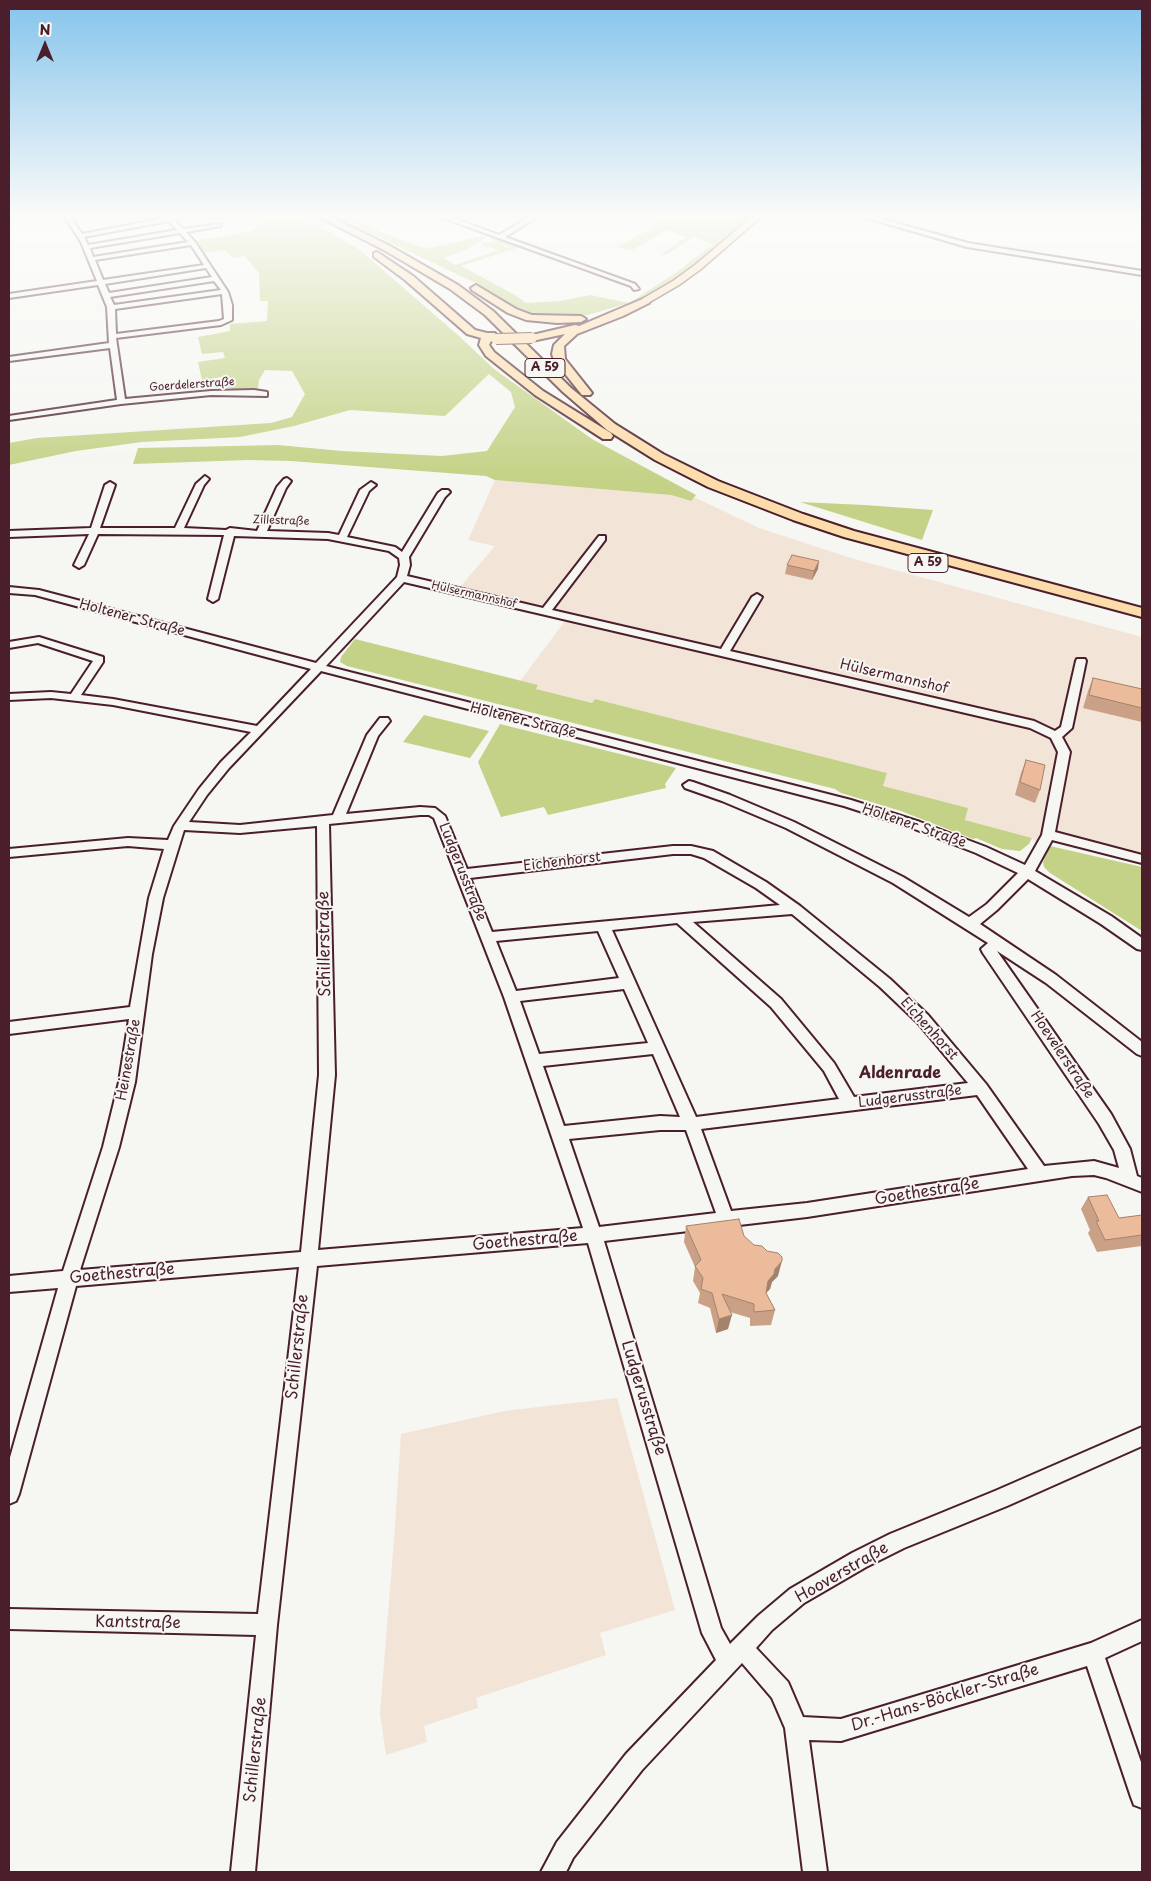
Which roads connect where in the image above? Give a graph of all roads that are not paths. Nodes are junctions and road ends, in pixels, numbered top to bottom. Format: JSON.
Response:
{"nodes":[{"id":1,"x":110,"y":304,"type":"edge"},
{"id":2,"x":135,"y":304,"type":"edge"},
{"id":3,"x":228,"y":304,"type":"edge"},
{"id":4,"x":439,"y":304,"type":"edge"},
{"id":5,"x":465,"y":304,"type":"edge"},
{"id":6,"x":477,"y":304,"type":"edge"},
{"id":7,"x":501,"y":304,"type":"edge"},
{"id":8,"x":635,"y":304,"type":"edge"},
{"id":9,"x":639,"y":304,"type":"edge"},
{"id":10,"x":111,"y":307,"type":"junction"},
{"id":11,"x":581,"y":319,"type":"junction"},
{"id":12,"x":596,"y":322,"type":"junction"},
{"id":13,"x":491,"y":337,"type":"junction"},
{"id":14,"x":113,"y":340,"type":"junction"},
{"id":15,"x":9,"y":359,"type":"edge"},
{"id":16,"x":264,"y":394,"type":"dead end"},
{"id":17,"x":121,"y":402,"type":"junction"},
{"id":18,"x":9,"y":418,"type":"edge"},
{"id":19,"x":625,"y":446,"type":"junction"},
{"id":20,"x":659,"y":457,"type":"junction"},
{"id":21,"x":204,"y":479,"type":"dead end"},
{"id":22,"x":287,"y":482,"type":"dead end"},
{"id":23,"x":110,"y":485,"type":"dead end"},
{"id":24,"x":371,"y":486,"type":"dead end"},
{"id":25,"x":445,"y":492,"type":"dead end"},
{"id":26,"x":94,"y":531,"type":"junction"},
{"id":27,"x":178,"y":531,"type":"junction"},
{"id":28,"x":230,"y":531,"type":"junction"},
{"id":29,"x":261,"y":532,"type":"junction"},
{"id":30,"x":9,"y":534,"type":"edge"},
{"id":31,"x":342,"y":538,"type":"junction"},
{"id":32,"x":602,"y":538,"type":"dead end"},
{"id":33,"x":404,"y":557,"type":"junction"},
{"id":34,"x":79,"y":565,"type":"dead end"},
{"id":35,"x":402,"y":578,"type":"junction"},
{"id":36,"x":10,"y":590,"type":"edge"},
{"id":37,"x":1069,"y":596,"type":"junction"},
{"id":38,"x":757,"y":597,"type":"dead end"},
{"id":39,"x":213,"y":600,"type":"dead end"},
{"id":40,"x":1105,"y":606,"type":"junction"},
{"id":41,"x":545,"y":612,"type":"junction"},
{"id":42,"x":1142,"y":613,"type":"edge"},
{"id":43,"x":1142,"y":622,"type":"edge"},
{"id":44,"x":9,"y":645,"type":"edge"},
{"id":45,"x":724,"y":654,"type":"junction"},
{"id":46,"x":1081,"y":661,"type":"dead end"},
{"id":47,"x":317,"y":668,"type":"junction"},
{"id":48,"x":9,"y":696,"type":"edge"},
{"id":49,"x":74,"y":697,"type":"junction"},
{"id":50,"x":384,"y":721,"type":"dead end"},
{"id":51,"x":260,"y":730,"type":"junction"},
{"id":52,"x":1056,"y":736,"type":"junction"},
{"id":53,"x":689,"y":785,"type":"dead end"},
{"id":54,"x":330,"y":820,"type":"junction"},
{"id":55,"x":180,"y":826,"type":"junction"},
{"id":56,"x":1048,"y":835,"type":"junction"},
{"id":57,"x":172,"y":845,"type":"junction"},
{"id":58,"x":9,"y":852,"type":"edge"},
{"id":59,"x":1142,"y":859,"type":"edge"},
{"id":60,"x":1027,"y":872,"type":"junction"},
{"id":61,"x":462,"y":874,"type":"junction"},
{"id":62,"x":795,"y":909,"type":"junction"},
{"id":63,"x":682,"y":919,"type":"junction"},
{"id":64,"x":970,"y":924,"type":"junction"},
{"id":65,"x":603,"y":926,"type":"junction"},
{"id":66,"x":488,"y":936,"type":"junction"},
{"id":67,"x":999,"y":943,"type":"junction"},
{"id":68,"x":1142,"y":945,"type":"edge"},
{"id":69,"x":627,"y":982,"type":"junction"},
{"id":70,"x":511,"y":997,"type":"junction"},
{"id":71,"x":137,"y":1012,"type":"junction"},
{"id":72,"x":9,"y":1028,"type":"edge"},
{"id":73,"x":656,"y":1048,"type":"junction"},
{"id":74,"x":1142,"y":1050,"type":"edge"},
{"id":75,"x":534,"y":1061,"type":"junction"},
{"id":76,"x":981,"y":1088,"type":"junction"},
{"id":77,"x":850,"y":1104,"type":"junction"},
{"id":78,"x":691,"y":1124,"type":"junction"},
{"id":79,"x":559,"y":1132,"type":"junction"},
{"id":80,"x":1039,"y":1172,"type":"junction"},
{"id":81,"x":1136,"y":1182,"type":"edge"},
{"id":82,"x":726,"y":1219,"type":"junction"},
{"id":83,"x":592,"y":1235,"type":"junction"},
{"id":84,"x":309,"y":1258,"type":"junction"},
{"id":85,"x":69,"y":1279,"type":"junction"},
{"id":86,"x":9,"y":1284,"type":"edge"},
{"id":87,"x":1142,"y":1436,"type":"edge"},
{"id":88,"x":9,"y":1494,"type":"edge"},
{"id":89,"x":9,"y":1619,"type":"edge"},
{"id":90,"x":267,"y":1626,"type":"junction"},
{"id":91,"x":1142,"y":1630,"type":"edge"},
{"id":92,"x":1093,"y":1652,"type":"junction"},
{"id":93,"x":735,"y":1655,"type":"junction"},
{"id":94,"x":796,"y":1728,"type":"junction"},
{"id":95,"x":1142,"y":1797,"type":"edge"},
{"id":96,"x":244,"y":1872,"type":"edge"},
{"id":97,"x":553,"y":1872,"type":"edge"},
{"id":98,"x":815,"y":1872,"type":"edge"}],
"edges":[{"from":1,"to":10,"type":"street"},
{"from":2,"to":10,"type":"street"},
{"from":3,"to":14,"type":"street"},
{"from":4,"to":13,"type":"highway"},
{"from":5,"to":19,"type":"highway","number":"A 59"},
{"from":6,"to":20,"type":"highway","number":"A 59"},
{"from":7,"to":11,"type":"highway"},
{"from":8,"to":11,"type":"highway"},
{"from":9,"to":12,"type":"highway"},
{"from":10,"to":14,"type":"street"},
{"from":11,"to":13,"type":"highway"},
{"from":12,"to":13,"type":"highway","bridge":true},
{"from":12,"to":20,"type":"highway"},
{"from":13,"to":19,"type":"highway"},
{"from":14,"to":15,"type":"street"},
{"from":14,"to":17,"type":"street"},
{"from":16,"to":17,"type":"street","name":"Goerdelerstraße"},
{"from":17,"to":18,"type":"street","name":"Goerdelerstraße"},
{"from":19,"to":37,"type":"highway","number":"A 59"},
{"from":20,"to":37,"type":"highway","number":"A 59"},
{"from":21,"to":27,"type":"street"},
{"from":22,"to":29,"type":"street"},
{"from":23,"to":26,"type":"street"},
{"from":24,"to":31,"type":"street"},
{"from":25,"to":33,"type":"street"},
{"from":26,"to":27,"type":"street","name":"Zillestraße"},
{"from":26,"to":30,"type":"street","name":"Zillestraße"},
{"from":26,"to":34,"type":"street"},
{"from":27,"to":28,"type":"street","name":"Zillestraße"},
{"from":28,"to":29,"type":"street","name":"Zillestraße"},
{"from":28,"to":39,"type":"street"},
{"from":29,"to":31,"type":"street","name":"Zillestraße"},
{"from":31,"to":33,"type":"street","name":"Zillestraße"},
{"from":32,"to":41,"type":"street"},
{"from":33,"to":35,"type":"street"},
{"from":35,"to":41,"type":"street","name":"Hülsermannshof"},
{"from":35,"to":47,"type":"street"},
{"from":36,"to":47,"type":"street","name":"Holtener Straße"},
{"from":37,"to":40,"type":"highway","number":"A 59"},
{"from":38,"to":45,"type":"street"},
{"from":40,"to":42,"type":"highway","number":"A 59"},
{"from":40,"to":43,"type":"highway","number":"A 59"},
{"from":41,"to":45,"type":"street","name":"Hülsermannshof"},
{"from":44,"to":49,"type":"street"},
{"from":45,"to":52,"type":"street","name":"Hülsermannshof"},
{"from":46,"to":52,"type":"street"},
{"from":47,"to":51,"type":"street","name":"Heinestraße"},
{"from":47,"to":60,"type":"street","name":"Holtener Straße"},
{"from":48,"to":49,"type":"street"},
{"from":49,"to":51,"type":"street"},
{"from":50,"to":54,"type":"street"},
{"from":51,"to":55,"type":"street","name":"Heinestraße"},
{"from":52,"to":56,"type":"street"},
{"from":53,"to":64,"type":"street"},
{"from":54,"to":55,"type":"street","name":"Ludgerusstraße"},
{"from":54,"to":61,"type":"street","name":"Ludgerusstraße"},
{"from":54,"to":84,"type":"street","name":"Schillerstraße"},
{"from":55,"to":57,"type":"street","name":"Heinestraße"},
{"from":56,"to":59,"type":"street"},
{"from":56,"to":60,"type":"street"},
{"from":57,"to":58,"type":"street"},
{"from":57,"to":71,"type":"street","name":"Heinestraße"},
{"from":60,"to":64,"type":"street"},
{"from":60,"to":68,"type":"street","name":"Holtener Straße"},
{"from":61,"to":62,"type":"street","name":"Eichenhorst"},
{"from":61,"to":66,"type":"street","name":"Ludgerusstraße"},
{"from":62,"to":63,"type":"street"},
{"from":62,"to":76,"type":"street","name":"Eichenhorst"},
{"from":63,"to":65,"type":"street"},
{"from":63,"to":77,"type":"street"},
{"from":64,"to":67,"type":"street"},
{"from":65,"to":66,"type":"street"},
{"from":65,"to":69,"type":"street"},
{"from":66,"to":70,"type":"street","name":"Ludgerusstraße"},
{"from":67,"to":74,"type":"street"},
{"from":67,"to":81,"type":"street","name":"Hoevelerstraße"},
{"from":69,"to":70,"type":"street"},
{"from":69,"to":73,"type":"street"},
{"from":70,"to":75,"type":"street","name":"Ludgerusstraße"},
{"from":71,"to":72,"type":"street"},
{"from":71,"to":85,"type":"street","name":"Heinestraße"},
{"from":73,"to":75,"type":"street"},
{"from":73,"to":78,"type":"street"},
{"from":75,"to":79,"type":"street","name":"Ludgerusstraße"},
{"from":76,"to":77,"type":"street","name":"Ludgerusstraße"},
{"from":76,"to":80,"type":"street","name":"Eichenhorst"},
{"from":77,"to":78,"type":"street","name":"Ludgerusstraße"},
{"from":78,"to":79,"type":"street","name":"Ludgerusstraße"},
{"from":78,"to":82,"type":"street"},
{"from":79,"to":83,"type":"street","name":"Ludgerusstraße"},
{"from":80,"to":81,"type":"street","name":"Hoevelerstraße"},
{"from":80,"to":82,"type":"street","name":"Goethestraße"},
{"from":82,"to":83,"type":"street","name":"Goethestraße"},
{"from":83,"to":84,"type":"street","name":"Goethestraße"},
{"from":83,"to":93,"type":"street","name":"Ludgerusstraße"},
{"from":84,"to":85,"type":"street","name":"Goethestraße"},
{"from":84,"to":90,"type":"street","name":"Schillerstraße"},
{"from":85,"to":86,"type":"street","name":"Goethestraße"},
{"from":85,"to":88,"type":"street","name":"Heinestraße"},
{"from":87,"to":93,"type":"street","name":"Hooverstraße"},
{"from":89,"to":90,"type":"street","name":"Kantstraße"},
{"from":90,"to":96,"type":"street","name":"Schillerstraße"},
{"from":91,"to":92,"type":"street","name":"Dr.-Hans-Böckler-Straße"},
{"from":92,"to":94,"type":"street","name":"Dr.-Hans-Böckler-Straße"},
{"from":92,"to":95,"type":"street"},
{"from":93,"to":94,"type":"street"},
{"from":93,"to":97,"type":"street","name":"Hooverstraße"},
{"from":94,"to":98,"type":"street"}]}
